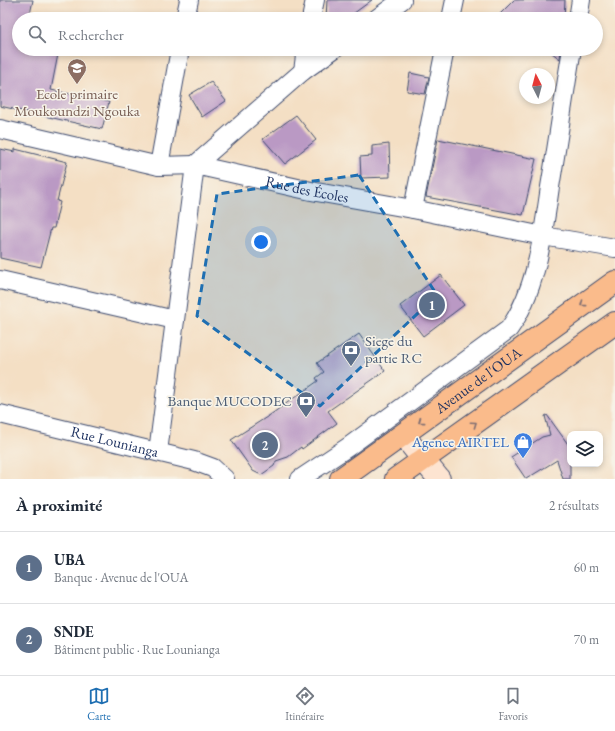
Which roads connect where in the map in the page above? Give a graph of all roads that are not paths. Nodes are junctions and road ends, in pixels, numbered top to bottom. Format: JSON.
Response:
{"nodes":[{"id":1,"x":189,"y":0,"type":"edge"},
{"id":2,"x":315,"y":0,"type":"edge"},
{"id":3,"x":402,"y":0,"type":"edge"},
{"id":4,"x":455,"y":0,"type":"edge"},
{"id":5,"x":582,"y":0,"type":"edge"},
{"id":6,"x":186,"y":12,"type":"edge"},
{"id":7,"x":313,"y":12,"type":"edge"},
{"id":8,"x":386,"y":12,"type":"edge"},
{"id":9,"x":452,"y":12,"type":"edge"},
{"id":10,"x":579,"y":12,"type":"edge"},
{"id":11,"x":179,"y":56,"type":"edge"},
{"id":12,"x":305,"y":56,"type":"edge"},
{"id":13,"x":324,"y":56,"type":"edge"},
{"id":14,"x":444,"y":56,"type":"edge"},
{"id":15,"x":571,"y":56,"type":"edge"},
{"id":16,"x":303,"y":71,"type":"junction"},
{"id":17,"x":0,"y":129,"type":"edge"},
{"id":18,"x":159,"y":166,"type":"junction"},
{"id":19,"x":195,"y":166,"type":"junction"},
{"id":20,"x":413,"y":209,"type":"junction"},
{"id":21,"x":543,"y":236,"type":"junction"},
{"id":22,"x":615,"y":248,"type":"edge"},
{"id":23,"x":0,"y":280,"type":"edge"},
{"id":24,"x":615,"y":282,"type":"edge"},
{"id":25,"x":175,"y":320,"type":"junction"},
{"id":26,"x":615,"y":323,"type":"edge"},
{"id":27,"x":509,"y":329,"type":"junction"},
{"id":28,"x":522,"y":348,"type":"junction"},
{"id":29,"x":0,"y":414,"type":"edge"},
{"id":30,"x":403,"y":435,"type":"junction"},
{"id":31,"x":348,"y":447,"type":"junction"},
{"id":32,"x":158,"y":452,"type":"junction"},
{"id":33,"x":422,"y":460,"type":"junction"},
{"id":34,"x":361,"y":464,"type":"junction"},
{"id":35,"x":225,"y":479,"type":"edge"},
{"id":36,"x":300,"y":479,"type":"edge"},
{"id":37,"x":342,"y":479,"type":"edge"},
{"id":38,"x":396,"y":479,"type":"edge"},
{"id":39,"x":439,"y":479,"type":"edge"}],
"edges":[{"from":1,"to":6,"type":"street"},
{"from":2,"to":7,"type":"street"},
{"from":3,"to":8,"type":"street"},
{"from":4,"to":9,"type":"street"},
{"from":5,"to":10,"type":"street"},
{"from":11,"to":18,"type":"street"},
{"from":12,"to":16,"type":"street"},
{"from":13,"to":16,"type":"street"},
{"from":14,"to":20,"type":"street"},
{"from":15,"to":21,"type":"street"},
{"from":16,"to":19,"type":"street"},
{"from":17,"to":18,"type":"street","name":"Rue des Écoles"},
{"from":18,"to":19,"type":"street","name":"Rue des Écoles"},
{"from":19,"to":20,"type":"street","name":"Rue des Écoles"},
{"from":19,"to":25,"type":"street"},
{"from":20,"to":21,"type":"street","name":"Rue des Écoles"},
{"from":21,"to":22,"type":"street","name":"Rue des Écoles"},
{"from":21,"to":27,"type":"street"},
{"from":23,"to":25,"type":"street"},
{"from":24,"to":28,"type":"main road","name":"Avenue de l'OUA","one_way":true},
{"from":25,"to":32,"type":"street"},
{"from":33,"to":26,"type":"main road","one_way":true},
{"from":27,"to":28,"type":"street"},
{"from":27,"to":31,"type":"street"},
{"from":28,"to":30,"type":"main road","name":"Avenue de l'OUA","one_way":true},
{"from":29,"to":32,"type":"street","name":"Rue Lounianga"},
{"from":30,"to":33,"type":"street"},
{"from":30,"to":34,"type":"main road","name":"Avenue de l'OUA"},
{"from":31,"to":34,"type":"street"},
{"from":31,"to":36,"type":"street"},
{"from":32,"to":35,"type":"street","name":"Rue Lounianga"},
{"from":33,"to":38,"type":"main road"},
{"from":33,"to":39,"type":"street"},
{"from":34,"to":37,"type":"main road","name":"Avenue de l'OUA"}]}
